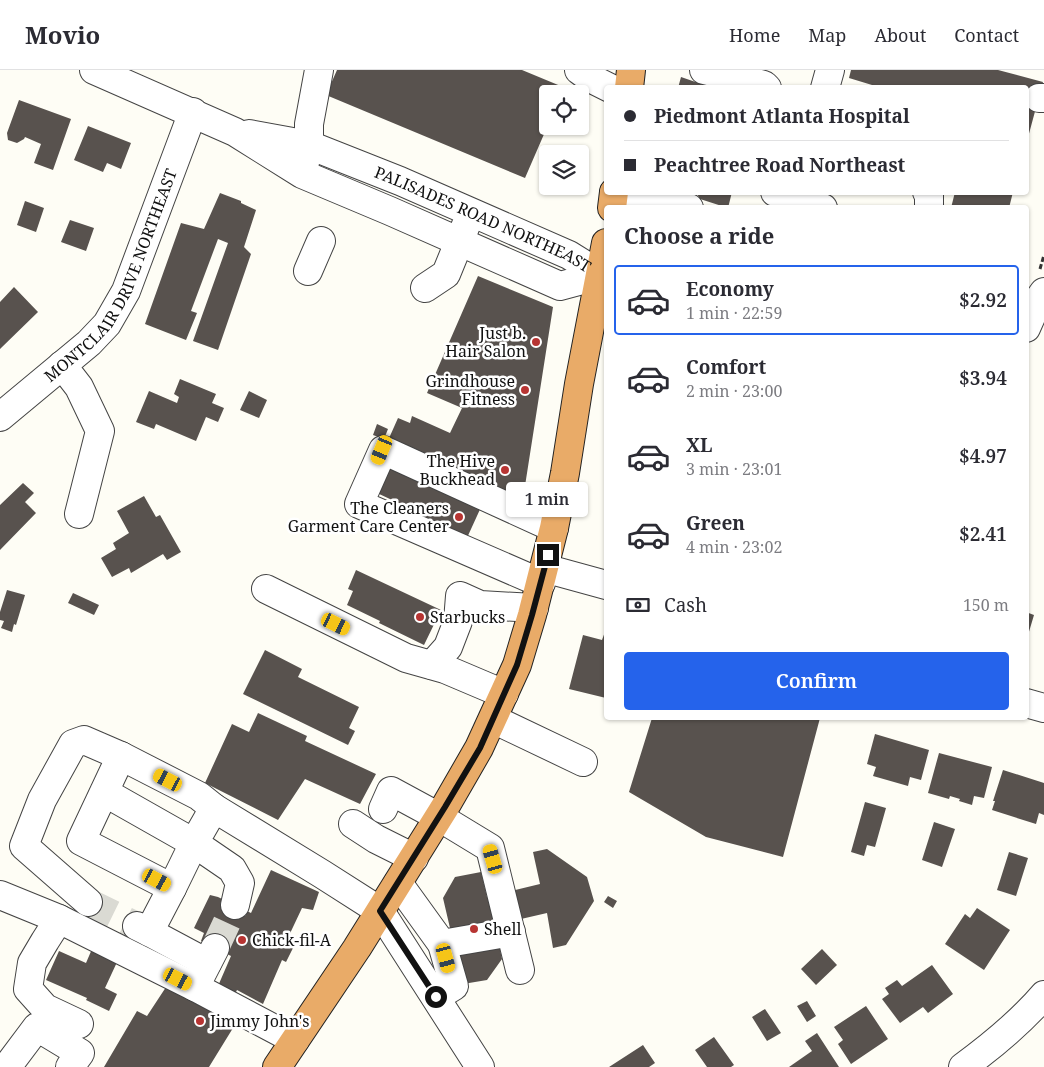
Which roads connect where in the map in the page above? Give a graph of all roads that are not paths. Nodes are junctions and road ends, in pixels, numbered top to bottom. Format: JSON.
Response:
{"nodes":[{"id":1,"x":94,"y":70,"type":"edge"},
{"id":2,"x":319,"y":70,"type":"edge"},
{"id":3,"x":579,"y":70,"type":"edge"},
{"id":4,"x":631,"y":70,"type":"edge"},
{"id":5,"x":704,"y":70,"type":"edge"},
{"id":6,"x":830,"y":70,"type":"edge"},
{"id":7,"x":604,"y":85,"type":"edge"},
{"id":8,"x":629,"y":85,"type":"edge"},
{"id":9,"x":761,"y":85,"type":"edge"},
{"id":10,"x":826,"y":85,"type":"edge"},
{"id":11,"x":193,"y":112,"type":"junction"},
{"id":12,"x":235,"y":132,"type":"junction"},
{"id":13,"x":309,"y":145,"type":"junction"},
{"id":14,"x":302,"y":174,"type":"junction"},
{"id":15,"x":400,"y":181,"type":"junction"},
{"id":16,"x":624,"y":195,"type":"edge"},
{"id":17,"x":785,"y":195,"type":"edge"},
{"id":18,"x":674,"y":205,"type":"edge"},
{"id":19,"x":814,"y":205,"type":"edge"},
{"id":20,"x":390,"y":211,"type":"junction"},
{"id":21,"x":471,"y":212,"type":"junction"},
{"id":22,"x":321,"y":241,"type":"dead end"},
{"id":23,"x":459,"y":242,"type":"junction"},
{"id":24,"x":308,"y":271,"type":"dead end"},
{"id":25,"x":603,"y":276,"type":"edge"},
{"id":26,"x":425,"y":288,"type":"dead end"},
{"id":27,"x":1044,"y":292,"type":"edge"},
{"id":28,"x":1029,"y":321,"type":"edge"},
{"id":29,"x":62,"y":365,"type":"junction"},
{"id":30,"x":0,"y":417,"type":"edge"},
{"id":31,"x":79,"y":514,"type":"dead end"},
{"id":32,"x":554,"y":528,"type":"junction"},
{"id":33,"x":604,"y":585,"type":"edge"},
{"id":34,"x":540,"y":586,"type":"junction"},
{"id":35,"x":266,"y":589,"type":"dead end"},
{"id":36,"x":432,"y":665,"type":"junction"},
{"id":37,"x":504,"y":694,"type":"junction"},
{"id":38,"x":1029,"y":704,"type":"edge"},
{"id":39,"x":1044,"y":708,"type":"edge"},
{"id":40,"x":493,"y":719,"type":"junction"},
{"id":41,"x":121,"y":756,"type":"junction"},
{"id":42,"x":583,"y":762,"type":"dead end"},
{"id":43,"x":104,"y":792,"type":"junction"},
{"id":44,"x":214,"y":808,"type":"junction"},
{"id":45,"x":383,"y":809,"type":"dead end"},
{"id":46,"x":439,"y":817,"type":"junction"},
{"id":47,"x":353,"y":824,"type":"dead end"},
{"id":48,"x":194,"y":843,"type":"junction"},
{"id":49,"x":414,"y":858,"type":"junction"},
{"id":50,"x":398,"y":883,"type":"junction"},
{"id":51,"x":172,"y":888,"type":"junction"},
{"id":52,"x":0,"y":895,"type":"edge"},
{"id":53,"x":88,"y":902,"type":"tunnel mouth"},
{"id":54,"x":235,"y":906,"type":"tunnel mouth"},
{"id":55,"x":380,"y":911,"type":"junction"},
{"id":56,"x":58,"y":919,"type":"junction"},
{"id":57,"x":511,"y":932,"type":"junction"},
{"id":58,"x":442,"y":944,"type":"junction"},
{"id":59,"x":520,"y":970,"type":"dead end"},
{"id":60,"x":195,"y":987,"type":"junction"},
{"id":61,"x":1044,"y":995,"type":"edge"},
{"id":62,"x":436,"y":997,"type":"junction"},
{"id":63,"x":79,"y":1024,"type":"dead end"},
{"id":64,"x":295,"y":1040,"type":"junction"},
{"id":65,"x":7,"y":1067,"type":"edge"},
{"id":66,"x":70,"y":1067,"type":"edge"},
{"id":67,"x":277,"y":1067,"type":"edge"},
{"id":68,"x":480,"y":1067,"type":"edge"},
{"id":69,"x":963,"y":1067,"type":"edge"}],
"edges":[{"from":1,"to":11,"type":"street","name":"PALISADES ROAD NORTHEAST"},
{"from":2,"to":13,"type":"street"},
{"from":3,"to":7,"type":"street"},
{"from":4,"to":8,"type":"highway"},
{"from":5,"to":9,"type":"street"},
{"from":6,"to":10,"type":"street"},
{"from":11,"to":12,"type":"street","name":"PALISADES ROAD NORTHEAST"},
{"from":11,"to":29,"type":"street","name":"MONTCLAIR DRIVE NORTHEAST"},
{"from":12,"to":13,"type":"street","name":"PALISADES ROAD NORTHEAST"},
{"from":12,"to":14,"type":"street","name":"PALISADES ROAD NORTHEAST"},
{"from":13,"to":14,"type":"street"},
{"from":13,"to":15,"type":"street","name":"PALISADES ROAD NORTHEAST"},
{"from":14,"to":20,"type":"street","name":"PALISADES ROAD NORTHEAST"},
{"from":15,"to":20,"type":"street"},
{"from":15,"to":21,"type":"street","name":"PALISADES ROAD NORTHEAST"},
{"from":16,"to":18,"type":"street"},
{"from":17,"to":19,"type":"street"},
{"from":20,"to":23,"type":"street","name":"PALISADES ROAD NORTHEAST"},
{"from":21,"to":23,"type":"street"},
{"from":21,"to":25,"type":"street","name":"PALISADES ROAD NORTHEAST"},
{"from":22,"to":24,"type":"street"},
{"from":23,"to":25,"type":"street","name":"PALISADES ROAD NORTHEAST"},
{"from":23,"to":26,"type":"street"},
{"from":25,"to":32,"type":"highway"},
{"from":27,"to":28,"type":"street"},
{"from":29,"to":30,"type":"street","name":"MONTCLAIR DRIVE NORTHEAST"},
{"from":29,"to":31,"type":"street"},
{"from":32,"to":34,"type":"highway"},
{"from":32,"to":34,"type":"street"},
{"from":33,"to":34,"type":"street"},
{"from":34,"to":36,"type":"street"},
{"from":34,"to":37,"type":"highway"},
{"from":35,"to":36,"type":"street"},
{"from":36,"to":37,"type":"street"},
{"from":37,"to":40,"type":"highway"},
{"from":38,"to":39,"type":"street"},
{"from":40,"to":42,"type":"street"},
{"from":40,"to":46,"type":"highway"},
{"from":41,"to":43,"type":"street"},
{"from":41,"to":44,"type":"street"},
{"from":41,"to":53,"type":"street"},
{"from":43,"to":48,"type":"street"},
{"from":43,"to":51,"type":"street"},
{"from":44,"to":48,"type":"street"},
{"from":44,"to":55,"type":"street"},
{"from":45,"to":46,"type":"street"},
{"from":46,"to":49,"type":"highway"},
{"from":46,"to":57,"type":"street"},
{"from":47,"to":49,"type":"street"},
{"from":48,"to":51,"type":"street"},
{"from":48,"to":54,"type":"street"},
{"from":49,"to":50,"type":"highway"},
{"from":50,"to":55,"type":"highway"},
{"from":50,"to":58,"type":"street"},
{"from":51,"to":60,"type":"street"},
{"from":52,"to":56,"type":"street"},
{"from":55,"to":62,"type":"street"},
{"from":55,"to":64,"type":"highway"},
{"from":56,"to":60,"type":"street"},
{"from":56,"to":63,"type":"street"},
{"from":57,"to":58,"type":"street"},
{"from":57,"to":59,"type":"street"},
{"from":58,"to":62,"type":"street"},
{"from":60,"to":64,"type":"street"},
{"from":61,"to":69,"type":"street"},
{"from":62,"to":68,"type":"street"},
{"from":64,"to":67,"type":"highway"},
{"from":65,"to":66,"type":"street"}]}
